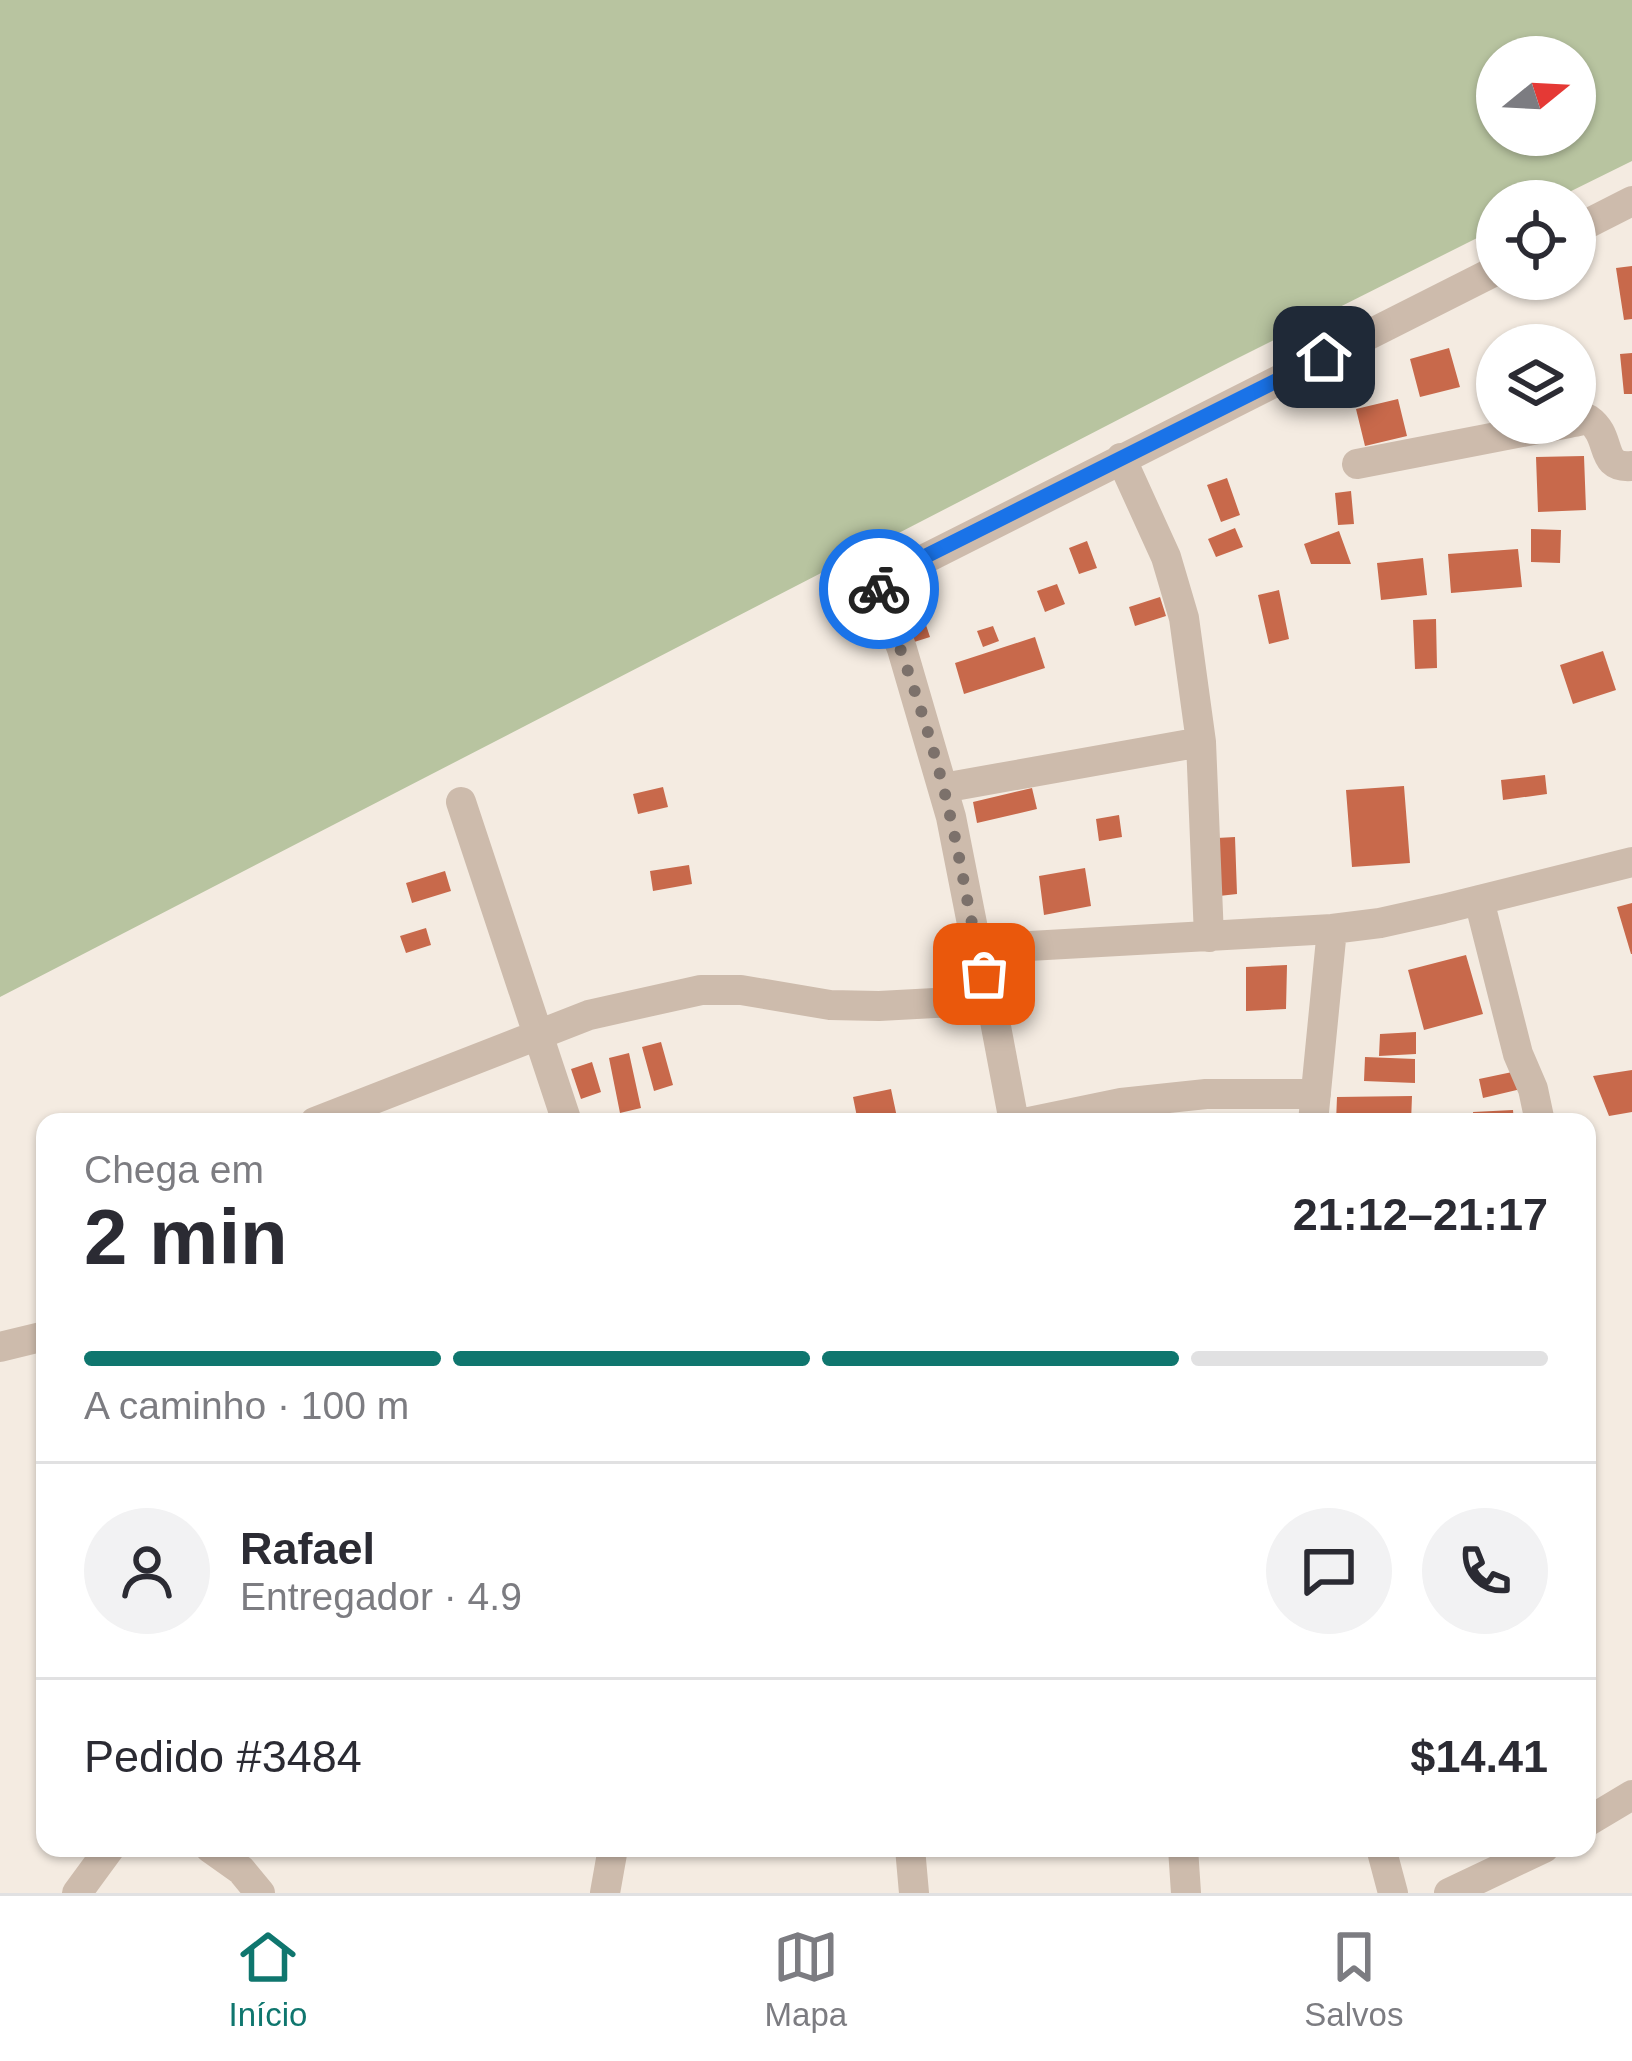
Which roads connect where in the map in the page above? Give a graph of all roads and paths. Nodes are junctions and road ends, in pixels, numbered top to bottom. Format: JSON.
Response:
{"nodes":[{"id":1,"x":1632,"y":201,"type":"edge"},
{"id":2,"x":1596,"y":219,"type":"edge"},
{"id":3,"x":1476,"y":280,"type":"edge"},
{"id":4,"x":1596,"y":424,"type":"edge"},
{"id":5,"x":1476,"y":441,"type":"edge"},
{"id":6,"x":1121,"y":458,"type":"junction"},
{"id":7,"x":1357,"y":464,"type":"dead end"},
{"id":8,"x":1632,"y":466,"type":"edge"},
{"id":9,"x":1201,"y":742,"type":"junction"},
{"id":10,"x":943,"y":788,"type":"junction"},
{"id":11,"x":461,"y":802,"type":"dead end"},
{"id":12,"x":1632,"y":862,"type":"edge"},
{"id":13,"x":1479,"y":900,"type":"junction"},
{"id":14,"x":1332,"y":929,"type":"junction"},
{"id":15,"x":1209,"y":937,"type":"junction"},
{"id":16,"x":977,"y":949,"type":"junction"},
{"id":17,"x":991,"y":1000,"type":"junction"},
{"id":18,"x":537,"y":1034,"type":"junction"},
{"id":19,"x":1315,"y":1108,"type":"edge"},
{"id":20,"x":338,"y":1113,"type":"edge"},
{"id":21,"x":564,"y":1113,"type":"edge"},
{"id":22,"x":1012,"y":1113,"type":"edge"},
{"id":23,"x":1073,"y":1113,"type":"edge"},
{"id":24,"x":1538,"y":1113,"type":"edge"},
{"id":25,"x":36,"y":1338,"type":"edge"},
{"id":26,"x":0,"y":1347,"type":"edge"},
{"id":27,"x":1632,"y":1796,"type":"edge"},
{"id":28,"x":1596,"y":1817,"type":"edge"},
{"id":29,"x":103,"y":1857,"type":"edge"},
{"id":30,"x":223,"y":1857,"type":"edge"},
{"id":31,"x":612,"y":1857,"type":"edge"},
{"id":32,"x":911,"y":1857,"type":"edge"},
{"id":33,"x":1184,"y":1857,"type":"edge"},
{"id":34,"x":1383,"y":1857,"type":"edge"},
{"id":35,"x":1525,"y":1857,"type":"edge"},
{"id":36,"x":77,"y":1893,"type":"edge"},
{"id":37,"x":260,"y":1893,"type":"edge"},
{"id":38,"x":605,"y":1893,"type":"edge"},
{"id":39,"x":914,"y":1893,"type":"edge"},
{"id":40,"x":1186,"y":1893,"type":"edge"},
{"id":41,"x":1393,"y":1893,"type":"edge"},
{"id":42,"x":1449,"y":1893,"type":"edge"}],
"edges":[{"from":1,"to":2,"type":"street"},
{"from":3,"to":6,"type":"street"},
{"from":4,"to":8,"type":"street"},
{"from":5,"to":7,"type":"street"},
{"from":6,"to":9,"type":"street"},
{"from":6,"to":10,"type":"street"},
{"from":9,"to":10,"type":"street"},
{"from":9,"to":15,"type":"street"},
{"from":10,"to":16,"type":"street"},
{"from":11,"to":18,"type":"street"},
{"from":12,"to":13,"type":"street"},
{"from":13,"to":14,"type":"street"},
{"from":13,"to":24,"type":"street"},
{"from":14,"to":15,"type":"street"},
{"from":14,"to":19,"type":"street"},
{"from":15,"to":16,"type":"street"},
{"from":16,"to":17,"type":"street"},
{"from":17,"to":18,"type":"street"},
{"from":17,"to":22,"type":"street"},
{"from":18,"to":20,"type":"street"},
{"from":18,"to":21,"type":"street"},
{"from":19,"to":23,"type":"street"},
{"from":25,"to":26,"type":"street"},
{"from":27,"to":28,"type":"street"},
{"from":29,"to":36,"type":"street"},
{"from":30,"to":37,"type":"street"},
{"from":31,"to":38,"type":"street"},
{"from":32,"to":39,"type":"street"},
{"from":33,"to":40,"type":"street"},
{"from":34,"to":41,"type":"street"},
{"from":35,"to":42,"type":"street"}]}
